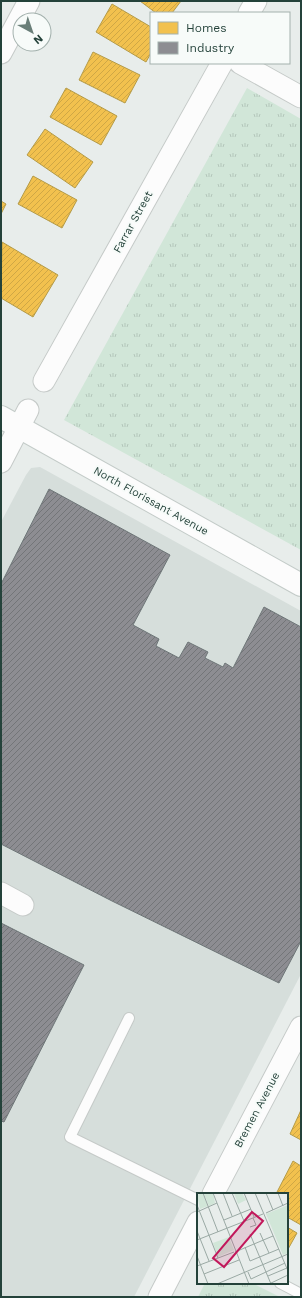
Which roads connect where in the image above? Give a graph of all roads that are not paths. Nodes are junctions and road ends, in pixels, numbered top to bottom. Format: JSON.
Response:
{"nodes":[{"id":1,"x":29,"y":1,"type":"edge"},
{"id":2,"x":256,"y":1,"type":"edge"},
{"id":3,"x":250,"y":12,"type":"edge"},
{"id":4,"x":1,"y":53,"type":"edge"},
{"id":5,"x":221,"y":64,"type":"edge"},
{"id":6,"x":242,"y":64,"type":"edge"},
{"id":7,"x":301,"y":98,"type":"edge"},
{"id":8,"x":44,"y":381,"type":"dead end"},
{"id":9,"x":16,"y":418,"type":"edge"},
{"id":10,"x":1,"y":462,"type":"edge"},
{"id":11,"x":301,"y":585,"type":"edge"},
{"id":12,"x":1,"y":893,"type":"edge"},
{"id":13,"x":23,"y":905,"type":"dead end"},
{"id":14,"x":130,"y":1018,"type":"dead end"},
{"id":15,"x":300,"y":1032,"type":"edge"},
{"id":16,"x":214,"y":1193,"type":"edge"},
{"id":17,"x":197,"y":1200,"type":"edge"},
{"id":18,"x":195,"y":1234,"type":"edge"},
{"id":19,"x":282,"y":1284,"type":"edge"},
{"id":20,"x":301,"y":1294,"type":"edge"},
{"id":21,"x":159,"y":1297,"type":"edge"}],
"edges":[{"from":1,"to":4,"type":"street"},
{"from":2,"to":3,"type":"street"},
{"from":5,"to":8,"type":"street","name":"Farrar Street"},
{"from":6,"to":7,"type":"street"},
{"from":9,"to":10,"type":"street"},
{"from":9,"to":11,"type":"main road","name":"North Florissant Avenue"},
{"from":12,"to":13,"type":"street"},
{"from":14,"to":17,"type":"lane"},
{"from":15,"to":16,"type":"street","name":"Bremen Avenue"},
{"from":18,"to":21,"type":"street"},
{"from":19,"to":20,"type":"lane"}]}
